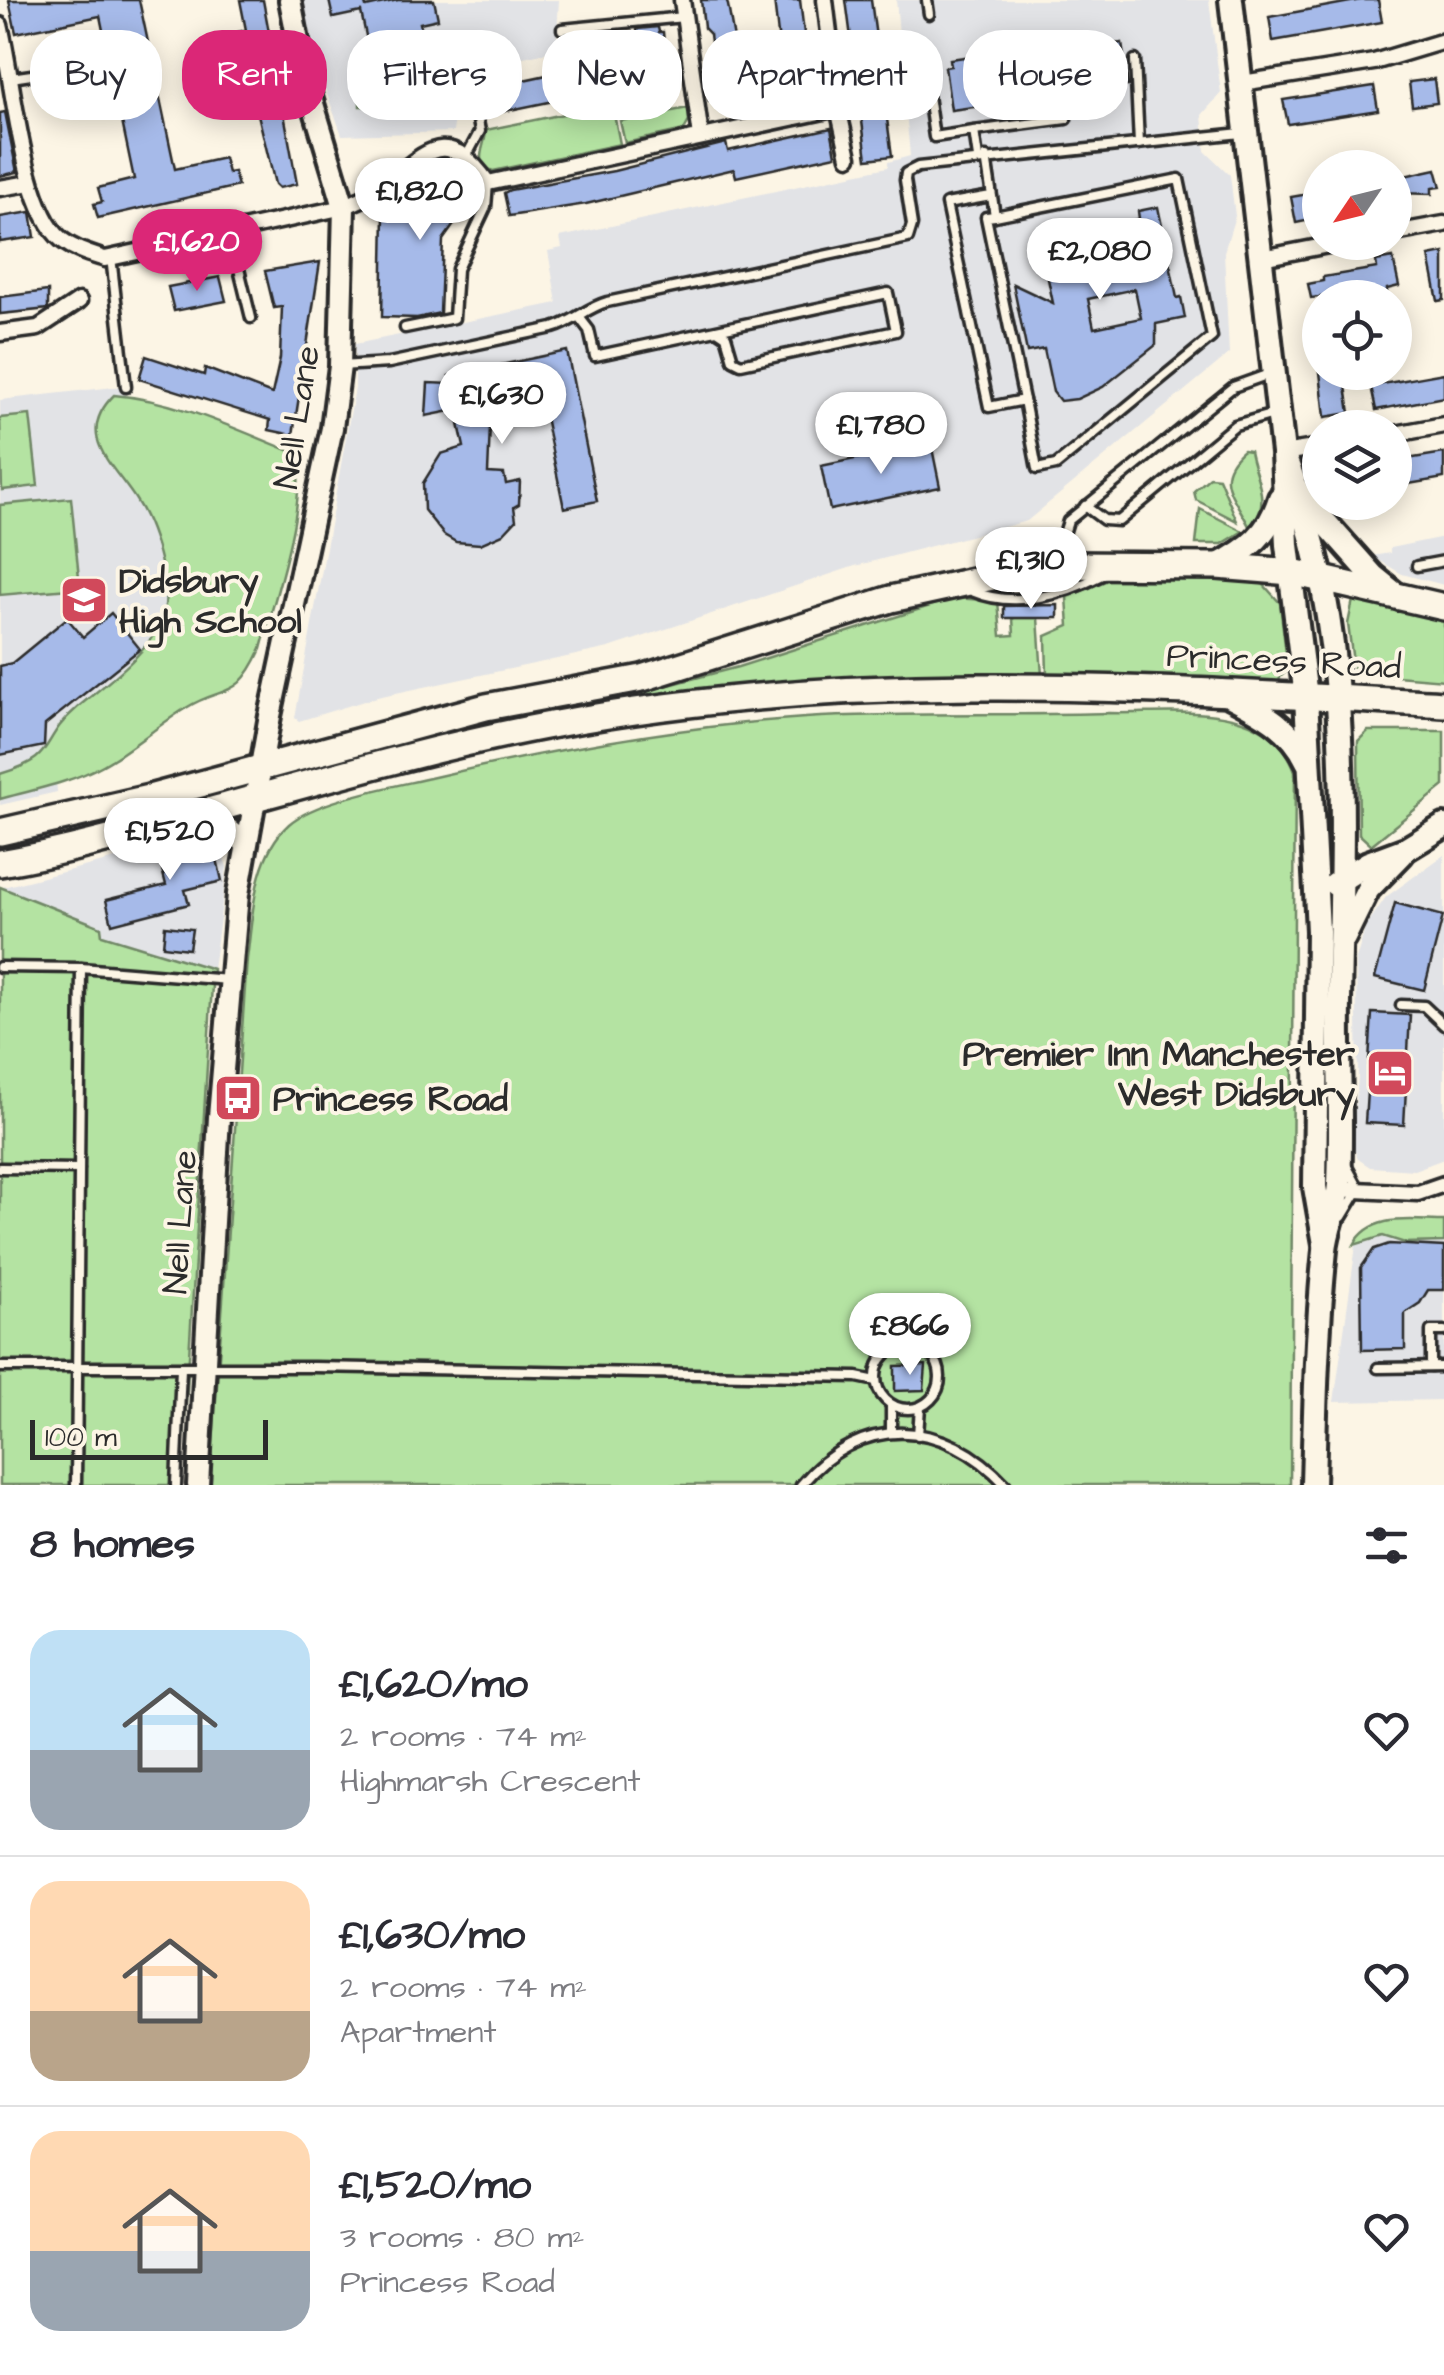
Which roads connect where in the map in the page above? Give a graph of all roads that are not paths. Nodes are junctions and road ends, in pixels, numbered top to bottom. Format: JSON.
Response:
{"nodes":[{"id":1,"x":290,"y":0,"type":"edge"},
{"id":2,"x":682,"y":0,"type":"edge"},
{"id":3,"x":825,"y":0,"type":"edge"},
{"id":4,"x":927,"y":0,"type":"edge"},
{"id":5,"x":1230,"y":0,"type":"edge"},
{"id":6,"x":929,"y":14,"type":"dead end"},
{"id":7,"x":684,"y":18,"type":"junction"},
{"id":8,"x":0,"y":25,"type":"edge"},
{"id":9,"x":562,"y":28,"type":"dead end"},
{"id":10,"x":829,"y":30,"type":"edge"},
{"id":11,"x":1444,"y":41,"type":"edge"},
{"id":12,"x":1135,"y":60,"type":"dead end"},
{"id":13,"x":30,"y":75,"type":"edge"},
{"id":14,"x":12,"y":78,"type":"junction"},
{"id":15,"x":1242,"y":83,"type":"junction"},
{"id":16,"x":478,"y":120,"type":"edge"},
{"id":17,"x":779,"y":120,"type":"edge"},
{"id":18,"x":841,"y":120,"type":"edge"},
{"id":19,"x":932,"y":120,"type":"edge"},
{"id":20,"x":1059,"y":120,"type":"edge"},
{"id":21,"x":974,"y":132,"type":"junction"},
{"id":22,"x":1248,"y":132,"type":"junction"},
{"id":23,"x":701,"y":136,"type":"junction"},
{"id":24,"x":1139,"y":144,"type":"junction"},
{"id":25,"x":849,"y":156,"type":"dead end"},
{"id":26,"x":466,"y":157,"type":"junction"},
{"id":27,"x":982,"y":158,"type":"junction"},
{"id":28,"x":488,"y":183,"type":"junction"},
{"id":29,"x":30,"y":184,"type":"junction"},
{"id":30,"x":0,"y":188,"type":"edge"},
{"id":31,"x":991,"y":196,"type":"junction"},
{"id":32,"x":344,"y":207,"type":"junction"},
{"id":33,"x":995,"y":216,"type":"junction"},
{"id":34,"x":1444,"y":224,"type":"edge"},
{"id":35,"x":1412,"y":230,"type":"edge"},
{"id":36,"x":230,"y":232,"type":"junction"},
{"id":37,"x":1302,"y":250,"type":"edge"},
{"id":38,"x":110,"y":258,"type":"junction"},
{"id":39,"x":1262,"y":258,"type":"junction"},
{"id":40,"x":79,"y":301,"type":"dead end"},
{"id":41,"x":578,"y":317,"type":"junction"},
{"id":42,"x":250,"y":318,"type":"dead end"},
{"id":43,"x":405,"y":328,"type":"dead end"},
{"id":44,"x":717,"y":330,"type":"junction"},
{"id":45,"x":0,"y":333,"type":"edge"},
{"id":46,"x":340,"y":366,"type":"junction"},
{"id":47,"x":1272,"y":373,"type":"junction"},
{"id":48,"x":126,"y":387,"type":"dead end"},
{"id":49,"x":1024,"y":400,"type":"junction"},
{"id":50,"x":1278,"y":414,"type":"junction"},
{"id":51,"x":1444,"y":425,"type":"edge"},
{"id":52,"x":1412,"y":431,"type":"edge"},
{"id":53,"x":1302,"y":450,"type":"edge"},
{"id":54,"x":1283,"y":454,"type":"junction"},
{"id":55,"x":1291,"y":492,"type":"junction"},
{"id":56,"x":1086,"y":506,"type":"junction"},
{"id":57,"x":1444,"y":560,"type":"edge"},
{"id":58,"x":1120,"y":565,"type":"junction"},
{"id":59,"x":1065,"y":566,"type":"junction"},
{"id":60,"x":1217,"y":566,"type":"junction"},
{"id":61,"x":1417,"y":566,"type":"dead end"},
{"id":62,"x":1292,"y":572,"type":"junction"},
{"id":63,"x":1319,"y":579,"type":"junction"},
{"id":64,"x":954,"y":583,"type":"junction"},
{"id":65,"x":1401,"y":598,"type":"junction"},
{"id":66,"x":1444,"y":606,"type":"edge"},
{"id":67,"x":1225,"y":693,"type":"junction"},
{"id":68,"x":1306,"y":697,"type":"junction"},
{"id":69,"x":1338,"y":697,"type":"junction"},
{"id":70,"x":1444,"y":704,"type":"edge"},
{"id":71,"x":260,"y":768,"type":"junction"},
{"id":72,"x":1312,"y":784,"type":"junction"},
{"id":73,"x":255,"y":798,"type":"junction"},
{"id":74,"x":195,"y":815,"type":"junction"},
{"id":75,"x":1444,"y":826,"type":"edge"},
{"id":76,"x":0,"y":832,"type":"edge"},
{"id":77,"x":246,"y":844,"type":"junction"},
{"id":78,"x":1408,"y":848,"type":"junction"},
{"id":79,"x":0,"y":863,"type":"edge"},
{"id":80,"x":1343,"y":878,"type":"junction"},
{"id":81,"x":1317,"y":899,"type":"junction"},
{"id":82,"x":1340,"y":945,"type":"junction"},
{"id":83,"x":0,"y":968,"type":"edge"},
{"id":84,"x":81,"y":968,"type":"junction"},
{"id":85,"x":229,"y":980,"type":"junction"},
{"id":86,"x":1401,"y":1005,"type":"dead end"},
{"id":87,"x":1444,"y":1025,"type":"edge"},
{"id":88,"x":0,"y":1168,"type":"edge"},
{"id":89,"x":78,"y":1170,"type":"junction"},
{"id":90,"x":1444,"y":1184,"type":"edge"},
{"id":91,"x":1315,"y":1187,"type":"junction"},
{"id":92,"x":1349,"y":1189,"type":"junction"},
{"id":93,"x":1325,"y":1244,"type":"junction"},
{"id":94,"x":1444,"y":1330,"type":"edge"},
{"id":95,"x":203,"y":1366,"type":"junction"},
{"id":96,"x":0,"y":1367,"type":"edge"},
{"id":97,"x":77,"y":1368,"type":"junction"},
{"id":98,"x":180,"y":1368,"type":"junction"},
{"id":99,"x":1378,"y":1368,"type":"dead end"},
{"id":100,"x":1431,"y":1368,"type":"junction"},
{"id":101,"x":1444,"y":1368,"type":"edge"},
{"id":102,"x":876,"y":1381,"type":"junction"},
{"id":103,"x":891,"y":1405,"type":"junction"},
{"id":104,"x":920,"y":1407,"type":"junction"},
{"id":105,"x":891,"y":1432,"type":"junction"},
{"id":106,"x":918,"y":1434,"type":"junction"},
{"id":107,"x":76,"y":1485,"type":"edge"},
{"id":108,"x":176,"y":1485,"type":"edge"},
{"id":109,"x":198,"y":1485,"type":"edge"},
{"id":110,"x":801,"y":1485,"type":"edge"},
{"id":111,"x":1006,"y":1485,"type":"edge"},
{"id":112,"x":1313,"y":1485,"type":"edge"}],
"edges":[{"from":1,"to":32,"type":"street","name":"Nell Lane"},
{"from":2,"to":7,"type":"street"},
{"from":3,"to":10,"type":"street"},
{"from":4,"to":6,"type":"lane"},
{"from":5,"to":15,"type":"main road"},
{"from":7,"to":9,"type":"lane"},
{"from":7,"to":23,"type":"street"},
{"from":8,"to":14,"type":"street"},
{"from":11,"to":15,"type":"street"},
{"from":12,"to":24,"type":"lane"},
{"from":13,"to":14,"type":"lane"},
{"from":14,"to":29,"type":"street"},
{"from":15,"to":22,"type":"main road"},
{"from":16,"to":26,"type":"lane"},
{"from":17,"to":23,"type":"street"},
{"from":18,"to":25,"type":"street"},
{"from":19,"to":21,"type":"lane"},
{"from":20,"to":21,"type":"lane"},
{"from":21,"to":27,"type":"lane"},
{"from":22,"to":24,"type":"lane"},
{"from":22,"to":39,"type":"main road"},
{"from":23,"to":28,"type":"street"},
{"from":24,"to":27,"type":"lane"},
{"from":26,"to":28,"type":"street"},
{"from":26,"to":32,"type":"street"},
{"from":27,"to":31,"type":"lane"},
{"from":27,"to":41,"type":"lane"},
{"from":28,"to":43,"type":"lane"},
{"from":29,"to":30,"type":"street"},
{"from":29,"to":38,"type":"street"},
{"from":31,"to":33,"type":"lane"},
{"from":31,"to":49,"type":"lane"},
{"from":32,"to":36,"type":"street"},
{"from":32,"to":46,"type":"street","name":"Nell Lane"},
{"from":33,"to":49,"type":"lane"},
{"from":33,"to":49,"type":"lane"},
{"from":34,"to":35,"type":"street"},
{"from":36,"to":38,"type":"street"},
{"from":36,"to":42,"type":"lane"},
{"from":37,"to":39,"type":"street"},
{"from":38,"to":48,"type":"lane"},
{"from":39,"to":47,"type":"main road"},
{"from":40,"to":45,"type":"street"},
{"from":41,"to":44,"type":"lane"},
{"from":41,"to":46,"type":"lane"},
{"from":44,"to":44,"type":"lane"},
{"from":46,"to":71,"type":"street","name":"Nell Lane"},
{"from":47,"to":50,"type":"main road"},
{"from":47,"to":56,"type":"lane"},
{"from":50,"to":54,"type":"main road"},
{"from":50,"to":56,"type":"lane"},
{"from":51,"to":52,"type":"street"},
{"from":53,"to":54,"type":"street"},
{"from":54,"to":55,"type":"main road"},
{"from":55,"to":60,"type":"main road"},
{"from":55,"to":62,"type":"main road"},
{"from":55,"to":63,"type":"main road"},
{"from":55,"to":65,"type":"main road"},
{"from":56,"to":59,"type":"lane"},
{"from":57,"to":61,"type":"lane"},
{"from":58,"to":59,"type":"highway","name":"Princess Road"},
{"from":58,"to":60,"type":"highway","name":"Princess Road"},
{"from":58,"to":64,"type":"lane"},
{"from":59,"to":64,"type":"highway","name":"Princess Road"},
{"from":60,"to":62,"type":"highway","name":"Princess Road"},
{"from":62,"to":63,"type":"highway","name":"Princess Road"},
{"from":62,"to":68,"type":"main road"},
{"from":63,"to":65,"type":"highway","name":"Princess Road"},
{"from":63,"to":69,"type":"main road"},
{"from":64,"to":71,"type":"highway","name":"Princess Road"},
{"from":65,"to":66,"type":"highway","name":"Princess Road"},
{"from":67,"to":68,"type":"highway","name":"Princess Road"},
{"from":67,"to":72,"type":"main road"},
{"from":67,"to":73,"type":"highway","name":"Princess Road"},
{"from":68,"to":69,"type":"highway","name":"Princess Road"},
{"from":68,"to":72,"type":"main road"},
{"from":69,"to":70,"type":"highway","name":"Princess Road"},
{"from":69,"to":80,"type":"main road"},
{"from":71,"to":73,"type":"street","name":"Nell Lane"},
{"from":71,"to":76,"type":"highway","name":"Princess Road"},
{"from":72,"to":81,"type":"main road"},
{"from":73,"to":74,"type":"highway","name":"Princess Road"},
{"from":73,"to":77,"type":"street","name":"Nell Lane"},
{"from":74,"to":77,"type":"street"},
{"from":74,"to":79,"type":"highway","name":"Princess Road"},
{"from":75,"to":78,"type":"main road"},
{"from":77,"to":85,"type":"street","name":"Nell Lane"},
{"from":78,"to":80,"type":"main road"},
{"from":78,"to":82,"type":"main road"},
{"from":80,"to":81,"type":"main road"},
{"from":80,"to":82,"type":"main road"},
{"from":81,"to":91,"type":"main road"},
{"from":82,"to":92,"type":"main road"},
{"from":83,"to":84,"type":"lane"},
{"from":84,"to":85,"type":"lane"},
{"from":84,"to":89,"type":"lane"},
{"from":85,"to":95,"type":"street","name":"Nell Lane"},
{"from":86,"to":87,"type":"lane"},
{"from":88,"to":89,"type":"lane"},
{"from":89,"to":97,"type":"lane"},
{"from":90,"to":92,"type":"street"},
{"from":91,"to":92,"type":"street"},
{"from":91,"to":93,"type":"main road"},
{"from":92,"to":93,"type":"main road"},
{"from":93,"to":112,"type":"main road"},
{"from":94,"to":100,"type":"lane"},
{"from":95,"to":98,"type":"lane"},
{"from":95,"to":102,"type":"lane"},
{"from":95,"to":109,"type":"street","name":"Nell Lane"},
{"from":96,"to":97,"type":"lane"},
{"from":97,"to":98,"type":"lane"},
{"from":97,"to":107,"type":"lane"},
{"from":98,"to":108,"type":"lane"},
{"from":99,"to":100,"type":"lane"},
{"from":100,"to":101,"type":"lane"},
{"from":102,"to":103,"type":"lane"},
{"from":102,"to":104,"type":"lane"},
{"from":103,"to":104,"type":"lane"},
{"from":103,"to":105,"type":"lane"},
{"from":104,"to":106,"type":"lane"},
{"from":105,"to":106,"type":"lane"},
{"from":105,"to":110,"type":"lane"},
{"from":106,"to":111,"type":"lane"}]}
